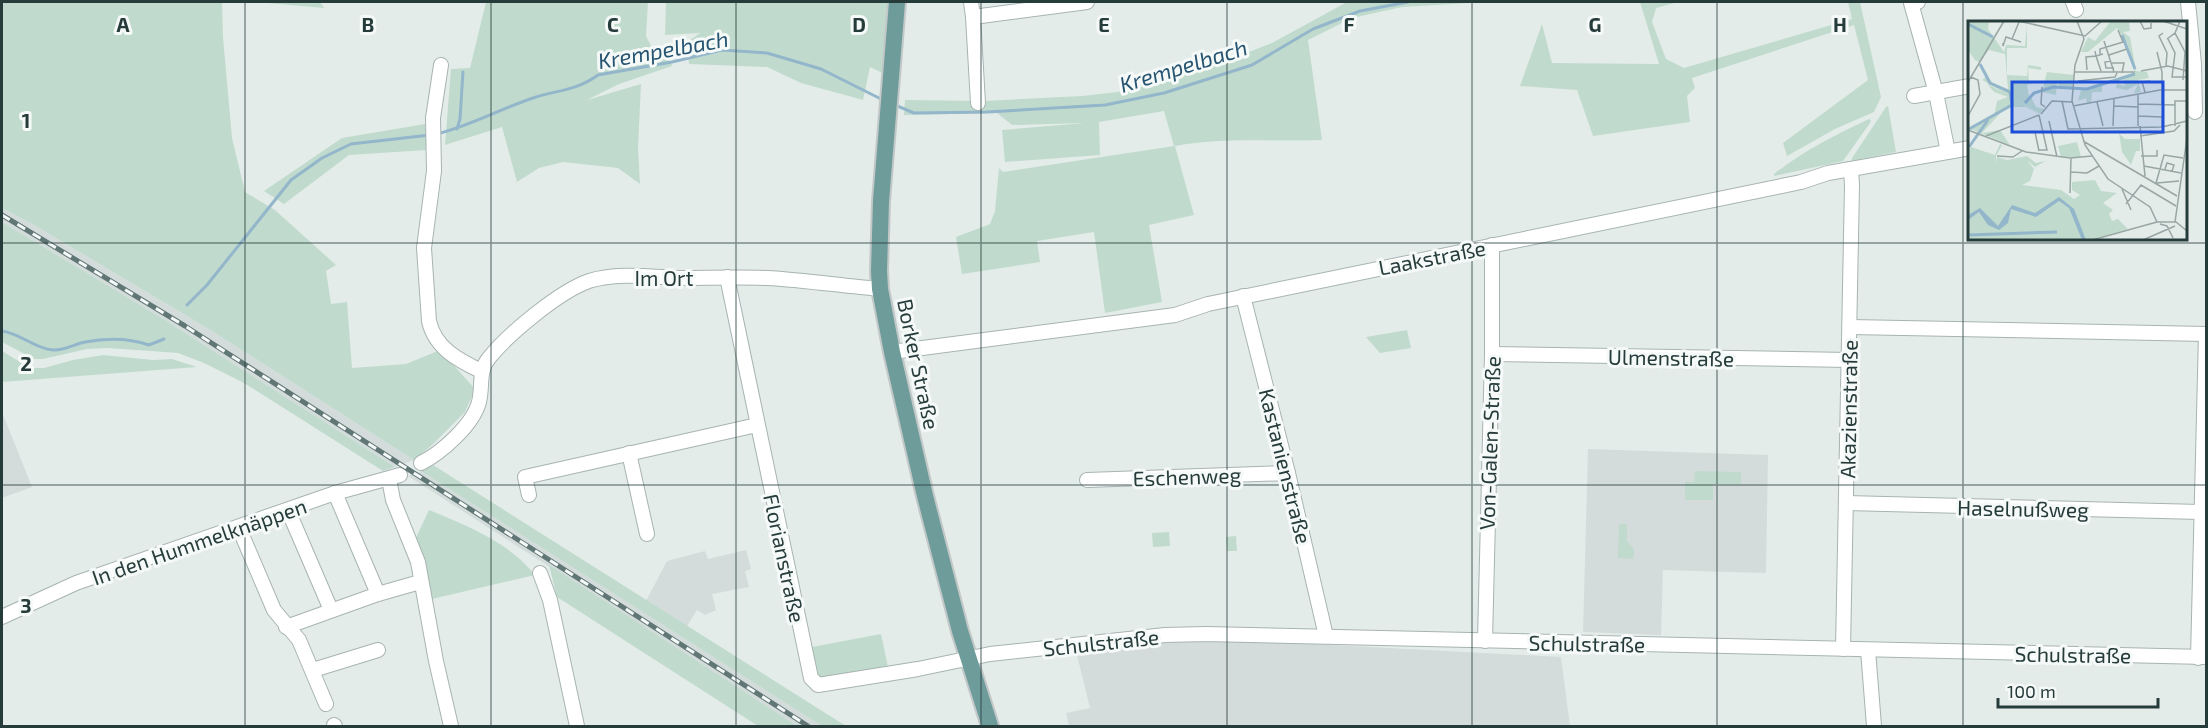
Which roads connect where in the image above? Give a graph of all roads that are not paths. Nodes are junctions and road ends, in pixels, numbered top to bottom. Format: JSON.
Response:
{"nodes":[{"id":1,"x":897,"y":2,"type":"edge"},
{"id":2,"x":971,"y":2,"type":"edge"},
{"id":3,"x":1087,"y":2,"type":"edge"},
{"id":4,"x":1918,"y":2,"type":"edge"},
{"id":5,"x":2188,"y":2,"type":"edge"},
{"id":6,"x":1050,"y":4,"type":"edge"},
{"id":7,"x":973,"y":17,"type":"junction"},
{"id":8,"x":441,"y":65,"type":"dead end"},
{"id":9,"x":1968,"y":86,"type":"edge"},
{"id":10,"x":1936,"y":93,"type":"junction"},
{"id":11,"x":1914,"y":96,"type":"dead end"},
{"id":12,"x":978,"y":103,"type":"dead end"},
{"id":13,"x":2196,"y":112,"type":"edge"},
{"id":14,"x":1968,"y":148,"type":"edge"},
{"id":15,"x":1948,"y":152,"type":"junction"},
{"id":16,"x":1851,"y":169,"type":"junction"},
{"id":17,"x":1492,"y":245,"type":"junction"},
{"id":18,"x":727,"y":277,"type":"junction"},
{"id":19,"x":880,"y":289,"type":"junction"},
{"id":20,"x":1244,"y":296,"type":"junction"},
{"id":21,"x":1850,"y":327,"type":"junction"},
{"id":22,"x":2206,"y":334,"type":"edge"},
{"id":23,"x":892,"y":352,"type":"junction"},
{"id":24,"x":1492,"y":354,"type":"junction"},
{"id":25,"x":1850,"y":360,"type":"junction"},
{"id":26,"x":482,"y":372,"type":"junction"},
{"id":27,"x":757,"y":425,"type":"junction"},
{"id":28,"x":629,"y":453,"type":"junction"},
{"id":29,"x":421,"y":463,"type":"dead end"},
{"id":30,"x":1288,"y":473,"type":"junction"},
{"id":31,"x":1087,"y":480,"type":"dead end"},
{"id":32,"x":335,"y":493,"type":"junction"},
{"id":33,"x":529,"y":495,"type":"dead end"},
{"id":34,"x":1846,"y":503,"type":"junction"},
{"id":35,"x":288,"y":510,"type":"junction"},
{"id":36,"x":2200,"y":512,"type":"junction"},
{"id":37,"x":239,"y":528,"type":"junction"},
{"id":38,"x":647,"y":534,"type":"dead end"},
{"id":39,"x":540,"y":573,"type":"dead end"},
{"id":40,"x":420,"y":582,"type":"junction"},
{"id":41,"x":378,"y":594,"type":"junction"},
{"id":42,"x":331,"y":610,"type":"junction"},
{"id":43,"x":2,"y":617,"type":"edge"},
{"id":44,"x":286,"y":627,"type":"junction"},
{"id":45,"x":1326,"y":636,"type":"junction"},
{"id":46,"x":1485,"y":641,"type":"junction"},
{"id":47,"x":1843,"y":649,"type":"junction"},
{"id":48,"x":378,"y":650,"type":"dead end"},
{"id":49,"x":1868,"y":650,"type":"junction"},
{"id":50,"x":2202,"y":658,"type":"edge"},
{"id":51,"x":968,"y":659,"type":"junction"},
{"id":52,"x":313,"y":670,"type":"junction"},
{"id":53,"x":326,"y":704,"type":"dead end"},
{"id":54,"x":451,"y":726,"type":"edge"},
{"id":55,"x":577,"y":726,"type":"edge"},
{"id":56,"x":990,"y":726,"type":"edge"},
{"id":57,"x":1874,"y":726,"type":"edge"}],
"edges":[{"from":1,"to":19,"type":"main road","name":"Borker Straße"},
{"from":2,"to":7,"type":"street"},
{"from":3,"to":6,"type":"street"},
{"from":4,"to":10,"type":"street"},
{"from":5,"to":13,"type":"street"},
{"from":6,"to":7,"type":"street"},
{"from":7,"to":12,"type":"street"},
{"from":8,"to":26,"type":"street"},
{"from":9,"to":10,"type":"street"},
{"from":10,"to":11,"type":"street"},
{"from":10,"to":15,"type":"street"},
{"from":14,"to":15,"type":"street","name":"Laakstraße"},
{"from":15,"to":16,"type":"street","name":"Laakstraße"},
{"from":16,"to":17,"type":"street","name":"Laakstraße"},
{"from":16,"to":21,"type":"street","name":"Akazienstraße"},
{"from":17,"to":20,"type":"street","name":"Laakstraße"},
{"from":17,"to":24,"type":"street","name":"Von-Galen-Straße"},
{"from":18,"to":19,"type":"street","name":"Im Ort"},
{"from":18,"to":26,"type":"street","name":"Im Ort"},
{"from":18,"to":27,"type":"street","name":"Florianstraße"},
{"from":19,"to":23,"type":"main road","name":"Borker Straße"},
{"from":20,"to":23,"type":"street","name":"Laakstraße"},
{"from":20,"to":30,"type":"street","name":"Kastanienstraße"},
{"from":21,"to":22,"type":"street"},
{"from":21,"to":25,"type":"street","name":"Akazienstraße"},
{"from":22,"to":36,"type":"street"},
{"from":23,"to":51,"type":"main road","name":"Borker Straße"},
{"from":24,"to":25,"type":"street","name":"Ulmenstraße"},
{"from":24,"to":46,"type":"street","name":"Von-Galen-Straße"},
{"from":25,"to":34,"type":"street","name":"Akazienstraße"},
{"from":26,"to":29,"type":"street","name":"Im Ort"},
{"from":27,"to":28,"type":"street"},
{"from":27,"to":51,"type":"street","name":"Florianstraße"},
{"from":28,"to":33,"type":"street"},
{"from":28,"to":38,"type":"street"},
{"from":30,"to":31,"type":"street","name":"Eschenweg"},
{"from":30,"to":45,"type":"street","name":"Kastanienstraße"},
{"from":32,"to":35,"type":"street","name":"In den Hummelknäppen"},
{"from":32,"to":40,"type":"street","name":"In den Hummelknäppen"},
{"from":32,"to":41,"type":"street"},
{"from":34,"to":36,"type":"street","name":"Haselnußweg"},
{"from":34,"to":47,"type":"street","name":"Akazienstraße"},
{"from":35,"to":37,"type":"street","name":"In den Hummelknäppen"},
{"from":35,"to":42,"type":"street"},
{"from":36,"to":50,"type":"street"},
{"from":37,"to":43,"type":"street","name":"In den Hummelknäppen"},
{"from":37,"to":44,"type":"street"},
{"from":39,"to":55,"type":"street"},
{"from":40,"to":41,"type":"street"},
{"from":40,"to":54,"type":"street"},
{"from":41,"to":42,"type":"street"},
{"from":42,"to":44,"type":"street"},
{"from":44,"to":52,"type":"street"},
{"from":45,"to":46,"type":"street","name":"Schulstraße"},
{"from":45,"to":51,"type":"street","name":"Schulstraße"},
{"from":46,"to":47,"type":"street","name":"Schulstraße"},
{"from":47,"to":49,"type":"street","name":"Schulstraße"},
{"from":48,"to":52,"type":"street"},
{"from":49,"to":50,"type":"street","name":"Schulstraße"},
{"from":49,"to":57,"type":"street"},
{"from":51,"to":56,"type":"main road","name":"Borker Straße"},
{"from":52,"to":53,"type":"street"}]}
